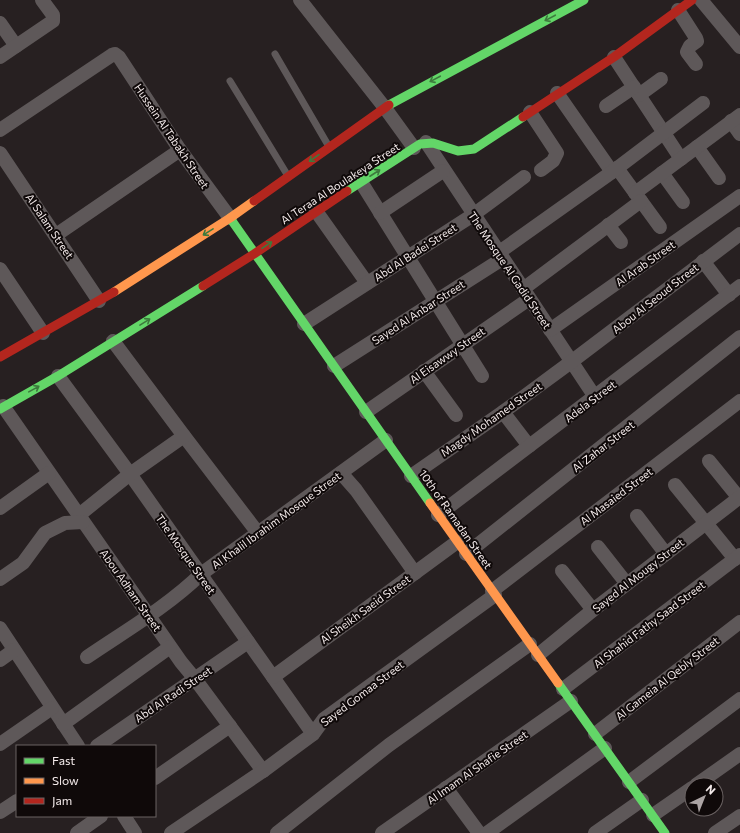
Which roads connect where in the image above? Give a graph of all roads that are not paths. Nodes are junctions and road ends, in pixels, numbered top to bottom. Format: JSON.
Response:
{"nodes":[{"id":1,"x":42,"y":0,"type":"edge"},
{"id":2,"x":300,"y":0,"type":"edge"},
{"id":3,"x":584,"y":0,"type":"edge"},
{"id":4,"x":692,"y":0,"type":"edge"},
{"id":5,"x":701,"y":0,"type":"edge"},
{"id":6,"x":678,"y":10,"type":"junction"},
{"id":7,"x":0,"y":22,"type":"edge"},
{"id":8,"x":16,"y":46,"type":"junction"},
{"id":9,"x":740,"y":47,"type":"edge"},
{"id":10,"x":275,"y":54,"type":"dead end"},
{"id":11,"x":0,"y":57,"type":"edge"},
{"id":12,"x":614,"y":57,"type":"junction"},
{"id":13,"x":696,"y":64,"type":"dead end"},
{"id":14,"x":661,"y":78,"type":"dead end"},
{"id":15,"x":230,"y":81,"type":"dead end"},
{"id":16,"x":637,"y":91,"type":"junction"},
{"id":17,"x":557,"y":93,"type":"junction"},
{"id":18,"x":703,"y":103,"type":"dead end"},
{"id":19,"x":606,"y":106,"type":"dead end"},
{"id":20,"x":385,"y":108,"type":"junction"},
{"id":21,"x":530,"y":112,"type":"junction"},
{"id":22,"x":736,"y":118,"type":"edge"},
{"id":23,"x":0,"y":130,"type":"edge"},
{"id":24,"x":663,"y":133,"type":"junction"},
{"id":25,"x":740,"y":134,"type":"edge"},
{"id":26,"x":420,"y":145,"type":"junction"},
{"id":27,"x":329,"y":147,"type":"junction"},
{"id":28,"x":697,"y":147,"type":"junction"},
{"id":29,"x":180,"y":150,"type":"junction"},
{"id":30,"x":0,"y":152,"type":"edge"},
{"id":31,"x":681,"y":159,"type":"junction"},
{"id":32,"x":443,"y":170,"type":"junction"},
{"id":33,"x":541,"y":170,"type":"dead end"},
{"id":34,"x":614,"y":170,"type":"junction"},
{"id":35,"x":662,"y":173,"type":"junction"},
{"id":36,"x":288,"y":176,"type":"junction"},
{"id":37,"x":524,"y":177,"type":"dead end"},
{"id":38,"x":719,"y":178,"type":"dead end"},
{"id":39,"x":361,"y":182,"type":"junction"},
{"id":40,"x":740,"y":196,"type":"edge"},
{"id":41,"x":638,"y":197,"type":"junction"},
{"id":42,"x":683,"y":202,"type":"dead end"},
{"id":43,"x":316,"y":211,"type":"junction"},
{"id":44,"x":380,"y":213,"type":"junction"},
{"id":45,"x":473,"y":214,"type":"junction"},
{"id":46,"x":230,"y":218,"type":"junction"},
{"id":47,"x":608,"y":225,"type":"junction"},
{"id":48,"x":660,"y":227,"type":"dead end"},
{"id":49,"x":740,"y":234,"type":"edge"},
{"id":50,"x":56,"y":235,"type":"junction"},
{"id":51,"x":621,"y":242,"type":"dead end"},
{"id":52,"x":254,"y":254,"type":"junction"},
{"id":53,"x":500,"y":256,"type":"junction"},
{"id":54,"x":408,"y":257,"type":"junction"},
{"id":55,"x":703,"y":261,"type":"junction"},
{"id":56,"x":0,"y":269,"type":"edge"},
{"id":57,"x":367,"y":283,"type":"junction"},
{"id":58,"x":740,"y":286,"type":"edge"},
{"id":59,"x":526,"y":294,"type":"junction"},
{"id":60,"x":729,"y":295,"type":"junction"},
{"id":61,"x":99,"y":301,"type":"junction"},
{"id":62,"x":435,"y":301,"type":"junction"},
{"id":63,"x":304,"y":324,"type":"junction"},
{"id":64,"x":550,"y":330,"type":"junction"},
{"id":65,"x":42,"y":333,"type":"junction"},
{"id":66,"x":740,"y":337,"type":"edge"},
{"id":67,"x":113,"y":341,"type":"junction"},
{"id":68,"x":462,"y":344,"type":"junction"},
{"id":69,"x":0,"y":357,"type":"edge"},
{"id":70,"x":571,"y":362,"type":"junction"},
{"id":71,"x":334,"y":366,"type":"junction"},
{"id":72,"x":424,"y":371,"type":"junction"},
{"id":73,"x":58,"y":376,"type":"junction"},
{"id":74,"x":482,"y":376,"type":"dead end"},
{"id":75,"x":595,"y":397,"type":"junction"},
{"id":76,"x":740,"y":401,"type":"edge"},
{"id":77,"x":2,"y":408,"type":"edge"},
{"id":78,"x":366,"y":412,"type":"junction"},
{"id":79,"x":503,"y":412,"type":"junction"},
{"id":80,"x":456,"y":415,"type":"dead end"},
{"id":81,"x":184,"y":436,"type":"junction"},
{"id":82,"x":386,"y":440,"type":"junction"},
{"id":83,"x":529,"y":446,"type":"junction"},
{"id":84,"x":709,"y":461,"type":"dead end"},
{"id":85,"x":50,"y":473,"type":"junction"},
{"id":86,"x":341,"y":473,"type":"junction"},
{"id":87,"x":130,"y":474,"type":"junction"},
{"id":88,"x":411,"y":476,"type":"junction"},
{"id":89,"x":675,"y":485,"type":"dead end"},
{"id":90,"x":740,"y":498,"type":"edge"},
{"id":91,"x":0,"y":508,"type":"edge"},
{"id":92,"x":438,"y":515,"type":"junction"},
{"id":93,"x":637,"y":516,"type":"dead end"},
{"id":94,"x":81,"y":518,"type":"junction"},
{"id":95,"x":706,"y":523,"type":"junction"},
{"id":96,"x":258,"y":533,"type":"junction"},
{"id":97,"x":457,"y":542,"type":"junction"},
{"id":98,"x":598,"y":547,"type":"dead end"},
{"id":99,"x":466,"y":554,"type":"junction"},
{"id":100,"x":666,"y":554,"type":"junction"},
{"id":101,"x":738,"y":557,"type":"edge"},
{"id":102,"x":562,"y":572,"type":"dead end"},
{"id":103,"x":415,"y":573,"type":"junction"},
{"id":104,"x":200,"y":574,"type":"junction"},
{"id":105,"x":0,"y":579,"type":"edge"},
{"id":106,"x":627,"y":584,"type":"junction"},
{"id":107,"x":494,"y":593,"type":"junction"},
{"id":108,"x":593,"y":610,"type":"junction"},
{"id":109,"x":149,"y":616,"type":"junction"},
{"id":110,"x":740,"y":622,"type":"edge"},
{"id":111,"x":0,"y":628,"type":"edge"},
{"id":112,"x":248,"y":642,"type":"junction"},
{"id":113,"x":170,"y":647,"type":"junction"},
{"id":114,"x":534,"y":649,"type":"junction"},
{"id":115,"x":14,"y":650,"type":"junction"},
{"id":116,"x":87,"y":658,"type":"dead end"},
{"id":117,"x":0,"y":660,"type":"edge"},
{"id":118,"x":273,"y":677,"type":"junction"},
{"id":119,"x":195,"y":679,"type":"junction"},
{"id":120,"x":563,"y":689,"type":"junction"},
{"id":121,"x":740,"y":699,"type":"edge"},
{"id":122,"x":571,"y":701,"type":"junction"},
{"id":123,"x":52,"y":708,"type":"junction"},
{"id":124,"x":63,"y":724,"type":"junction"},
{"id":125,"x":230,"y":726,"type":"junction"},
{"id":126,"x":313,"y":734,"type":"junction"},
{"id":127,"x":595,"y":734,"type":"junction"},
{"id":128,"x":0,"y":744,"type":"edge"},
{"id":129,"x":77,"y":745,"type":"edge"},
{"id":130,"x":98,"y":745,"type":"edge"},
{"id":131,"x":605,"y":748,"type":"junction"},
{"id":132,"x":740,"y":754,"type":"edge"},
{"id":133,"x":263,"y":772,"type":"junction"},
{"id":134,"x":156,"y":777,"type":"edge"},
{"id":135,"x":707,"y":777,"type":"edge"},
{"id":136,"x":629,"y":782,"type":"junction"},
{"id":137,"x":446,"y":788,"type":"junction"},
{"id":138,"x":684,"y":794,"type":"edge"},
{"id":139,"x":642,"y":800,"type":"junction"},
{"id":140,"x":16,"y":802,"type":"edge"},
{"id":141,"x":0,"y":812,"type":"edge"},
{"id":142,"x":653,"y":816,"type":"junction"},
{"id":143,"x":740,"y":816,"type":"edge"},
{"id":144,"x":100,"y":817,"type":"edge"},
{"id":145,"x":125,"y":817,"type":"edge"},
{"id":146,"x":77,"y":833,"type":"edge"},
{"id":147,"x":135,"y":833,"type":"edge"},
{"id":148,"x":172,"y":833,"type":"edge"},
{"id":149,"x":277,"y":833,"type":"edge"},
{"id":150,"x":382,"y":833,"type":"edge"},
{"id":151,"x":479,"y":833,"type":"edge"},
{"id":152,"x":487,"y":833,"type":"edge"},
{"id":153,"x":595,"y":833,"type":"edge"},
{"id":154,"x":665,"y":833,"type":"edge"},
{"id":155,"x":715,"y":833,"type":"edge"}],
"edges":[{"from":1,"to":8,"type":"street"},
{"from":2,"to":20,"type":"street","name":"The Mosque Al Gadid Street"},
{"from":3,"to":20,"type":"street","one_way":true},
{"from":4,"to":6,"type":"street"},
{"from":5,"to":9,"type":"street"},
{"from":6,"to":12,"type":"street"},
{"from":6,"to":13,"type":"street"},
{"from":7,"to":8,"type":"street"},
{"from":8,"to":11,"type":"street"},
{"from":10,"to":27,"type":"lane"},
{"from":12,"to":16,"type":"street"},
{"from":12,"to":17,"type":"street"},
{"from":14,"to":16,"type":"street"},
{"from":15,"to":36,"type":"lane"},
{"from":16,"to":19,"type":"street"},
{"from":16,"to":24,"type":"street"},
{"from":17,"to":21,"type":"street"},
{"from":17,"to":34,"type":"street"},
{"from":18,"to":24,"type":"street","name":"Sayed Al Anbar Street"},
{"from":20,"to":26,"type":"street","name":"The Mosque Al Gadid Street"},
{"from":20,"to":27,"type":"street"},
{"from":21,"to":26,"type":"street"},
{"from":21,"to":33,"type":"street"},
{"from":22,"to":25,"type":"street"},
{"from":22,"to":28,"type":"street","name":"Al Eisawwy Street"},
{"from":23,"to":29,"type":"street","name":"Hussein Al Tabakh Street"},
{"from":24,"to":31,"type":"street"},
{"from":24,"to":34,"type":"street","name":"Sayed Al Anbar Street"},
{"from":26,"to":32,"type":"street","name":"The Mosque Al Gadid Street"},
{"from":39,"to":26,"type":"street","name":"Al Teraa Al Boulakeya Street","one_way":true},
{"from":27,"to":36,"type":"street","one_way":true},
{"from":28,"to":31,"type":"street","name":"Al Eisawwy Street"},
{"from":28,"to":38,"type":"street"},
{"from":29,"to":46,"type":"street","name":"Hussein Al Tabakh Street"},
{"from":29,"to":50,"type":"street"},
{"from":30,"to":50,"type":"street","name":"Al Salam Street"},
{"from":31,"to":35,"type":"street","name":"Al Eisawwy Street"},
{"from":32,"to":44,"type":"street"},
{"from":32,"to":45,"type":"street","name":"The Mosque Al Gadid Street"},
{"from":34,"to":41,"type":"street"},
{"from":34,"to":53,"type":"street","name":"Sayed Al Anbar Street"},
{"from":35,"to":41,"type":"street","name":"Al Eisawwy Street"},
{"from":35,"to":42,"type":"street"},
{"from":36,"to":46,"type":"street"},
{"from":37,"to":45,"type":"street","name":"Abd Al Badei Street"},
{"from":39,"to":43,"type":"street","name":"Al Teraa Al Boulakeya Street"},
{"from":39,"to":44,"type":"street"},
{"from":40,"to":64,"type":"street","name":"Al Arab Street"},
{"from":41,"to":47,"type":"street","name":"Al Eisawwy Street"},
{"from":41,"to":48,"type":"street"},
{"from":52,"to":43,"type":"street","name":"Al Teraa Al Boulakeya Street","one_way":true},
{"from":43,"to":57,"type":"street"},
{"from":44,"to":54,"type":"street"},
{"from":45,"to":53,"type":"street","name":"The Mosque Al Gadid Street"},
{"from":45,"to":54,"type":"street","name":"Abd Al Badei Street"},
{"from":46,"to":52,"type":"street","name":"10th of Ramadan Street"},
{"from":46,"to":61,"type":"street","one_way":true},
{"from":47,"to":51,"type":"street"},
{"from":47,"to":59,"type":"street","name":"Al Eisawwy Street"},
{"from":49,"to":55,"type":"street","name":"Abou Al Seoud Street"},
{"from":50,"to":61,"type":"street","name":"Al Salam Street"},
{"from":52,"to":63,"type":"street","name":"10th of Ramadan Street"},
{"from":67,"to":52,"type":"street","name":"Al Teraa Al Boulakeya Street","one_way":true},
{"from":53,"to":59,"type":"street","name":"The Mosque Al Gadid Street"},
{"from":53,"to":62,"type":"street","name":"Sayed Al Anbar Street"},
{"from":54,"to":57,"type":"street","name":"Abd Al Badei Street"},
{"from":54,"to":62,"type":"street"},
{"from":55,"to":60,"type":"street"},
{"from":55,"to":70,"type":"street","name":"Abou Al Seoud Street"},
{"from":56,"to":65,"type":"street"},
{"from":57,"to":63,"type":"street","name":"Abd Al Badei Street"},
{"from":58,"to":60,"type":"street","name":"Adela Street"},
{"from":59,"to":64,"type":"street","name":"The Mosque Al Gadid Street"},
{"from":59,"to":68,"type":"street","name":"Al Eisawwy Street"},
{"from":60,"to":75,"type":"street","name":"Adela Street"},
{"from":61,"to":65,"type":"street"},
{"from":62,"to":68,"type":"street"},
{"from":62,"to":71,"type":"street","name":"Sayed Al Anbar Street"},
{"from":63,"to":71,"type":"street","name":"10th of Ramadan Street"},
{"from":64,"to":70,"type":"street","name":"The Mosque Al Gadid Street"},
{"from":65,"to":69,"type":"street"},
{"from":66,"to":99,"type":"street","name":"Al Zahar Street"},
{"from":67,"to":73,"type":"street","name":"Al Teraa Al Boulakeya Street"},
{"from":67,"to":81,"type":"street"},
{"from":68,"to":72,"type":"street","name":"Al Eisawwy Street"},
{"from":68,"to":74,"type":"street"},
{"from":70,"to":75,"type":"street","name":"The Mosque Al Gadid Street"},
{"from":70,"to":79,"type":"street","name":"Magdy Mohamed Street"},
{"from":71,"to":78,"type":"street","name":"10th of Ramadan Street"},
{"from":72,"to":78,"type":"street","name":"Al Eisawwy Street"},
{"from":72,"to":80,"type":"street"},
{"from":77,"to":73,"type":"street","name":"Al Teraa Al Boulakeya Street","one_way":true},
{"from":73,"to":87,"type":"street","name":"The Mosque Street"},
{"from":75,"to":83,"type":"street","name":"Adela Street"},
{"from":76,"to":107,"type":"street","name":"Al Masaied Street"},
{"from":77,"to":85,"type":"street","name":"Abou Adham Street"},
{"from":78,"to":82,"type":"street","name":"10th of Ramadan Street"},
{"from":79,"to":83,"type":"street"},
{"from":79,"to":88,"type":"street","name":"Magdy Mohamed Street"},
{"from":81,"to":87,"type":"street"},
{"from":81,"to":96,"type":"street"},
{"from":82,"to":86,"type":"street","name":"Al Khalil Ibrahim Mosque Street"},
{"from":82,"to":88,"type":"street","name":"10th of Ramadan Street"},
{"from":83,"to":92,"type":"street","name":"Adela Street"},
{"from":84,"to":90,"type":"street"},
{"from":85,"to":91,"type":"street"},
{"from":85,"to":94,"type":"street","name":"Abou Adham Street"},
{"from":86,"to":96,"type":"street","name":"Al Khalil Ibrahim Mosque Street"},
{"from":86,"to":103,"type":"street"},
{"from":87,"to":94,"type":"street"},
{"from":87,"to":104,"type":"street","name":"The Mosque Street"},
{"from":88,"to":92,"type":"street","name":"10th of Ramadan Street"},
{"from":89,"to":95,"type":"street","name":"Al Shahid Fathy Saad Street"},
{"from":90,"to":95,"type":"street","name":"Sayed Al Mougy Street"},
{"from":92,"to":97,"type":"street","name":"10th of Ramadan Street"},
{"from":93,"to":100,"type":"street"},
{"from":94,"to":105,"type":"street"},
{"from":94,"to":109,"type":"street","name":"Abou Adham Street"},
{"from":95,"to":100,"type":"street","name":"Sayed Al Mougy Street"},
{"from":95,"to":101,"type":"street","name":"Al Shahid Fathy Saad Street"},
{"from":96,"to":104,"type":"street","name":"Al Khalil Ibrahim Mosque Street"},
{"from":97,"to":99,"type":"street","name":"10th of Ramadan Street"},
{"from":97,"to":103,"type":"street","name":"Al Sheikh Saeid Street"},
{"from":98,"to":106,"type":"street"},
{"from":99,"to":107,"type":"street","name":"10th of Ramadan Street"},
{"from":100,"to":106,"type":"street","name":"Sayed Al Mougy Street"},
{"from":101,"to":120,"type":"street","name":"Al Shahid Fathy Saad Street"},
{"from":102,"to":108,"type":"street"},
{"from":103,"to":118,"type":"street","name":"Al Sheikh Saeid Street"},
{"from":104,"to":109,"type":"street","name":"Al Khalil Ibrahim Mosque Street"},
{"from":104,"to":112,"type":"street","name":"The Mosque Street"},
{"from":106,"to":108,"type":"street","name":"Sayed Al Mougy Street"},
{"from":107,"to":114,"type":"street","name":"10th of Ramadan Street"},
{"from":107,"to":126,"type":"street","name":"Sayed Gomaa Street"},
{"from":108,"to":114,"type":"street","name":"Sayed Al Mougy Street"},
{"from":109,"to":113,"type":"street","name":"Abou Adham Street"},
{"from":109,"to":116,"type":"street","name":"Al Khalil Ibrahim Mosque Street"},
{"from":110,"to":127,"type":"street","name":"Al Gameia Al Qebly Street"},
{"from":111,"to":115,"type":"street"},
{"from":112,"to":118,"type":"street","name":"The Mosque Street"},
{"from":112,"to":119,"type":"street","name":"Abd Al Radi Street"},
{"from":113,"to":119,"type":"street","name":"Abou Adham Street"},
{"from":113,"to":124,"type":"street"},
{"from":114,"to":120,"type":"street","name":"10th of Ramadan Street"},
{"from":114,"to":149,"type":"street","name":"Sayed Al Mougy Street"},
{"from":115,"to":117,"type":"street"},
{"from":115,"to":123,"type":"street"},
{"from":118,"to":126,"type":"street","name":"The Mosque Street"},
{"from":119,"to":125,"type":"street","name":"Abou Adham Street"},
{"from":119,"to":130,"type":"street","name":"Abd Al Radi Street"},
{"from":120,"to":122,"type":"street","name":"10th of Ramadan Street"},
{"from":121,"to":136,"type":"street"},
{"from":122,"to":127,"type":"street","name":"10th of Ramadan Street"},
{"from":122,"to":137,"type":"street","name":"Al Imam Al Shafie Street"},
{"from":123,"to":124,"type":"street"},
{"from":123,"to":128,"type":"street"},
{"from":124,"to":129,"type":"street"},
{"from":125,"to":133,"type":"street","name":"Abou Adham Street"},
{"from":125,"to":134,"type":"street"},
{"from":126,"to":133,"type":"street","name":"Sayed Gomaa Street"},
{"from":127,"to":131,"type":"street","name":"10th of Ramadan Street"},
{"from":131,"to":136,"type":"street","name":"10th of Ramadan Street"},
{"from":131,"to":152,"type":"street"},
{"from":132,"to":135,"type":"street"},
{"from":133,"to":148,"type":"street","name":"Sayed Gomaa Street"},
{"from":136,"to":139,"type":"street","name":"10th of Ramadan Street"},
{"from":137,"to":150,"type":"street","name":"Al Imam Al Shafie Street"},
{"from":137,"to":151,"type":"street"},
{"from":138,"to":142,"type":"street"},
{"from":139,"to":142,"type":"street","name":"10th of Ramadan Street"},
{"from":139,"to":153,"type":"street"},
{"from":140,"to":141,"type":"street"},
{"from":142,"to":154,"type":"street","name":"10th of Ramadan Street"},
{"from":143,"to":155,"type":"street"},
{"from":144,"to":146,"type":"street"},
{"from":145,"to":147,"type":"street"}]}
